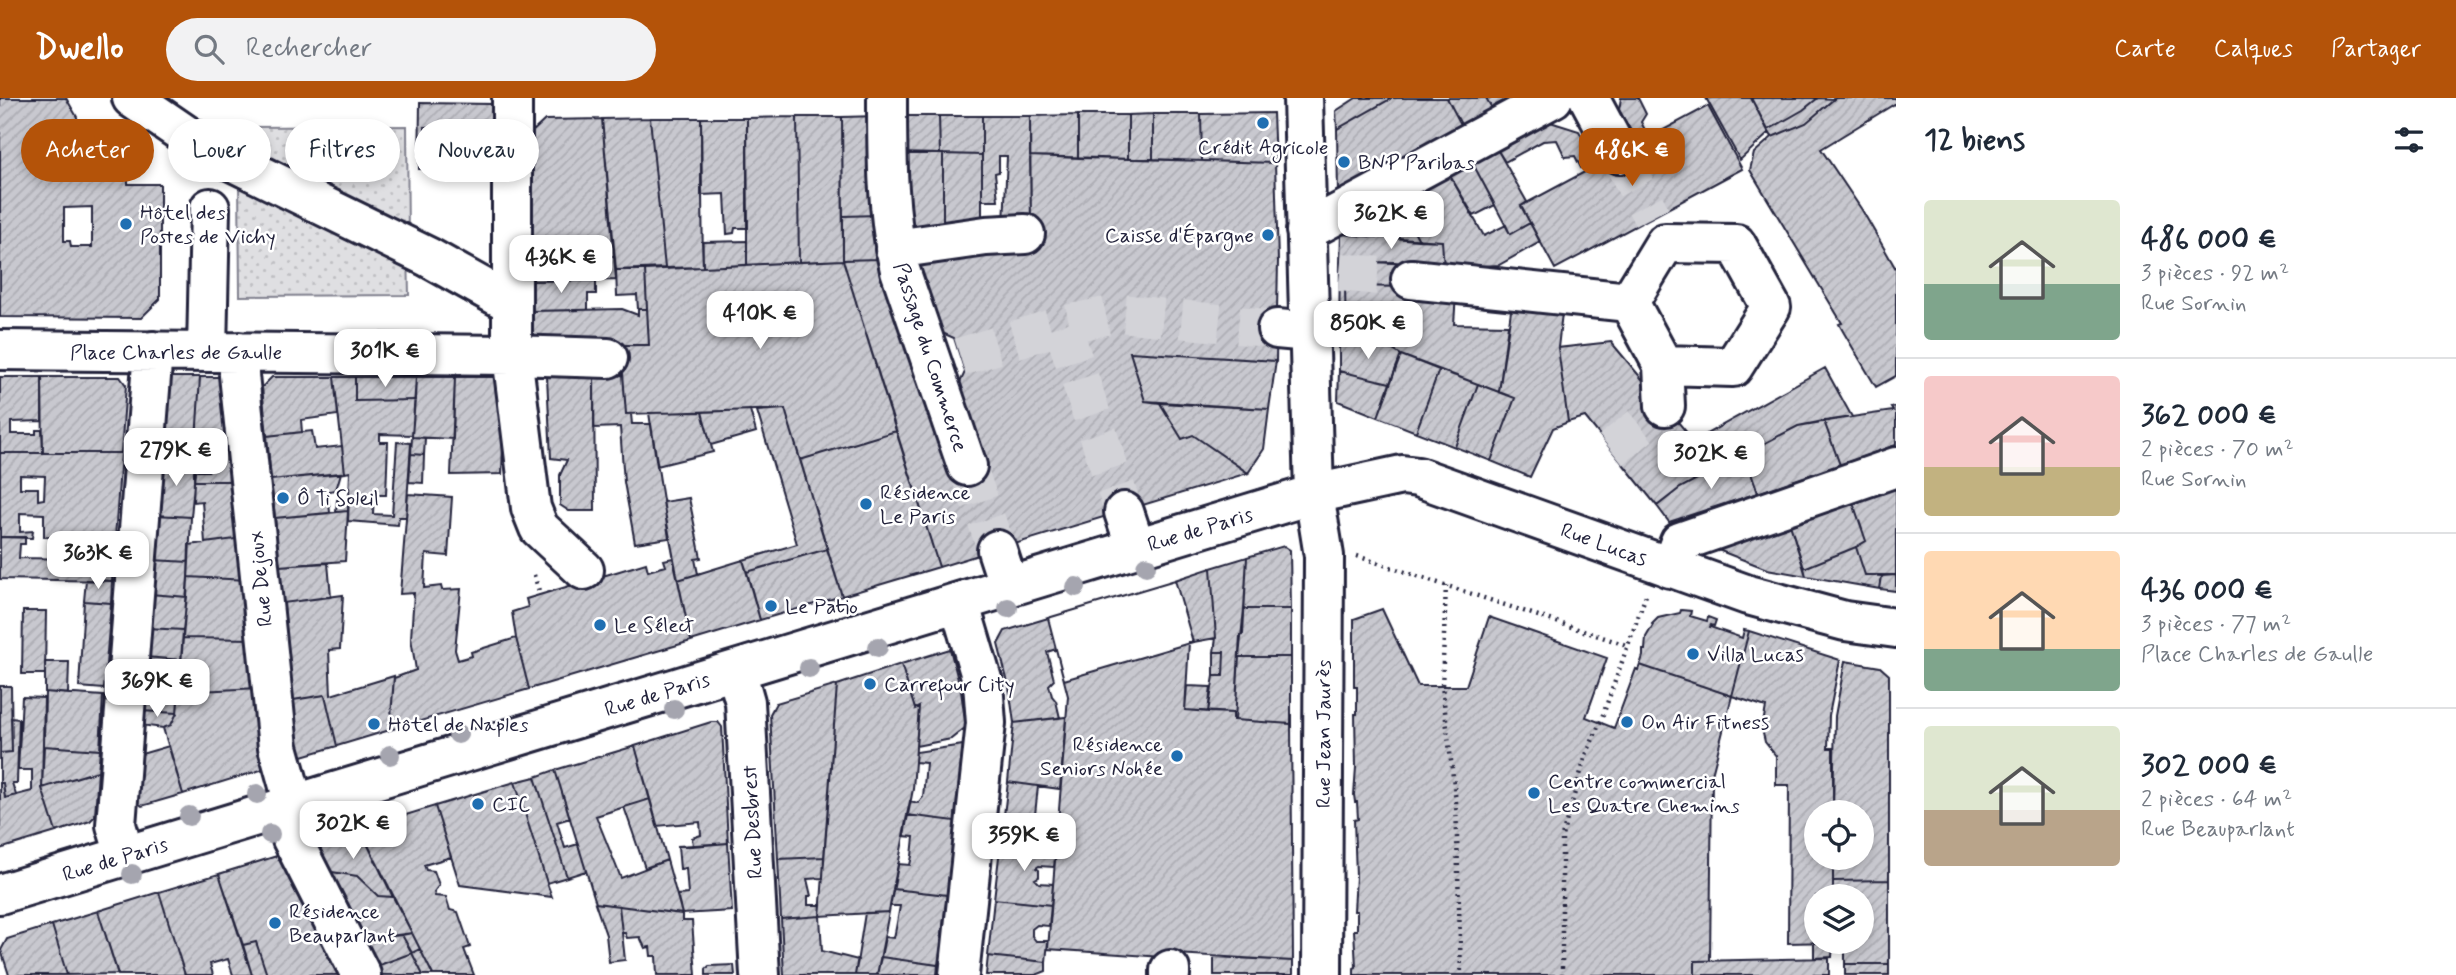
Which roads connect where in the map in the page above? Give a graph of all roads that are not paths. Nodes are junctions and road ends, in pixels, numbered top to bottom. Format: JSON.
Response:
{"nodes":[{"id":1,"x":132,"y":98,"type":"edge"},
{"id":2,"x":512,"y":98,"type":"edge"},
{"id":3,"x":887,"y":98,"type":"edge"},
{"id":4,"x":1303,"y":98,"type":"edge"},
{"id":5,"x":1553,"y":98,"type":"edge"},
{"id":6,"x":1589,"y":98,"type":"edge"},
{"id":7,"x":1619,"y":154,"type":"tunnel mouth"},
{"id":8,"x":210,"y":208,"type":"dead end"},
{"id":9,"x":1025,"y":234,"type":"dead end"},
{"id":10,"x":895,"y":249,"type":"junction"},
{"id":11,"x":1318,"y":257,"type":"junction"},
{"id":12,"x":1412,"y":279,"type":"tunnel mouth"},
{"id":13,"x":1629,"y":302,"type":"junction"},
{"id":14,"x":512,"y":304,"type":"junction"},
{"id":15,"x":0,"y":350,"type":"edge"},
{"id":16,"x":153,"y":351,"type":"junction"},
{"id":17,"x":223,"y":352,"type":"junction"},
{"id":18,"x":512,"y":355,"type":"junction"},
{"id":19,"x":608,"y":358,"type":"dead end"},
{"id":20,"x":1663,"y":365,"type":"junction"},
{"id":21,"x":1665,"y":406,"type":"dead end"},
{"id":22,"x":967,"y":466,"type":"tunnel mouth"},
{"id":23,"x":1896,"y":467,"type":"edge"},
{"id":24,"x":1314,"y":494,"type":"junction"},
{"id":25,"x":1124,"y":512,"type":"tunnel mouth"},
{"id":26,"x":1136,"y":548,"type":"junction"},
{"id":27,"x":997,"y":550,"type":"tunnel mouth"},
{"id":28,"x":584,"y":570,"type":"dead end"},
{"id":29,"x":1659,"y":579,"type":"junction"},
{"id":30,"x":1010,"y":587,"type":"junction"},
{"id":31,"x":959,"y":601,"type":"junction"},
{"id":32,"x":1896,"y":628,"type":"edge"},
{"id":33,"x":736,"y":670,"type":"junction"},
{"id":34,"x":288,"y":806,"type":"junction"},
{"id":35,"x":125,"y":856,"type":"junction"},
{"id":36,"x":0,"y":894,"type":"edge"},
{"id":37,"x":362,"y":975,"type":"edge"},
{"id":38,"x":760,"y":975,"type":"edge"},
{"id":39,"x":959,"y":975,"type":"edge"},
{"id":40,"x":1322,"y":975,"type":"edge"}],
"edges":[{"from":1,"to":14,"type":"street"},
{"from":2,"to":14,"type":"street"},
{"from":3,"to":10,"type":"street","name":"Passage du Commerce"},
{"from":4,"to":11,"type":"street","name":"Rue Jean Jaurès"},
{"from":5,"to":11,"type":"street"},
{"from":6,"to":7,"type":"street"},
{"from":8,"to":17,"type":"street","name":"Rue Dejoux"},
{"from":9,"to":10,"type":"street","name":"Passage du Commerce"},
{"from":10,"to":22,"type":"street","name":"Passage du Commerce"},
{"from":11,"to":24,"type":"street","name":"Rue Jean Jaurès"},
{"from":12,"to":13,"type":"street"},
{"from":13,"to":20,"type":"street"},
{"from":13,"to":20,"type":"street"},
{"from":14,"to":18,"type":"street"},
{"from":15,"to":16,"type":"street","name":"Place Charles de Gaulle"},
{"from":16,"to":17,"type":"street","name":"Place Charles de Gaulle"},
{"from":16,"to":35,"type":"street"},
{"from":17,"to":18,"type":"street","name":"Place Charles de Gaulle"},
{"from":17,"to":34,"type":"street","name":"Rue Dejoux"},
{"from":18,"to":19,"type":"street","name":"Place Charles de Gaulle"},
{"from":18,"to":28,"type":"street"},
{"from":20,"to":21,"type":"street"},
{"from":23,"to":29,"type":"street"},
{"from":24,"to":26,"type":"street","name":"Rue de Paris"},
{"from":24,"to":29,"type":"street","name":"Rue Lucas"},
{"from":24,"to":40,"type":"street","name":"Rue Jean Jaurès"},
{"from":25,"to":26,"type":"street"},
{"from":26,"to":30,"type":"street","name":"Rue de Paris"},
{"from":27,"to":30,"type":"street"},
{"from":29,"to":32,"type":"street","name":"Rue Lucas"},
{"from":30,"to":31,"type":"street","name":"Rue de Paris"},
{"from":31,"to":33,"type":"street","name":"Rue de Paris"},
{"from":31,"to":39,"type":"street"},
{"from":33,"to":34,"type":"street","name":"Rue de Paris"},
{"from":33,"to":38,"type":"street","name":"Rue Desbrest"},
{"from":34,"to":35,"type":"street","name":"Rue de Paris"},
{"from":34,"to":37,"type":"street","name":"Rue Dejoux"},
{"from":35,"to":36,"type":"street","name":"Rue de Paris"}]}
